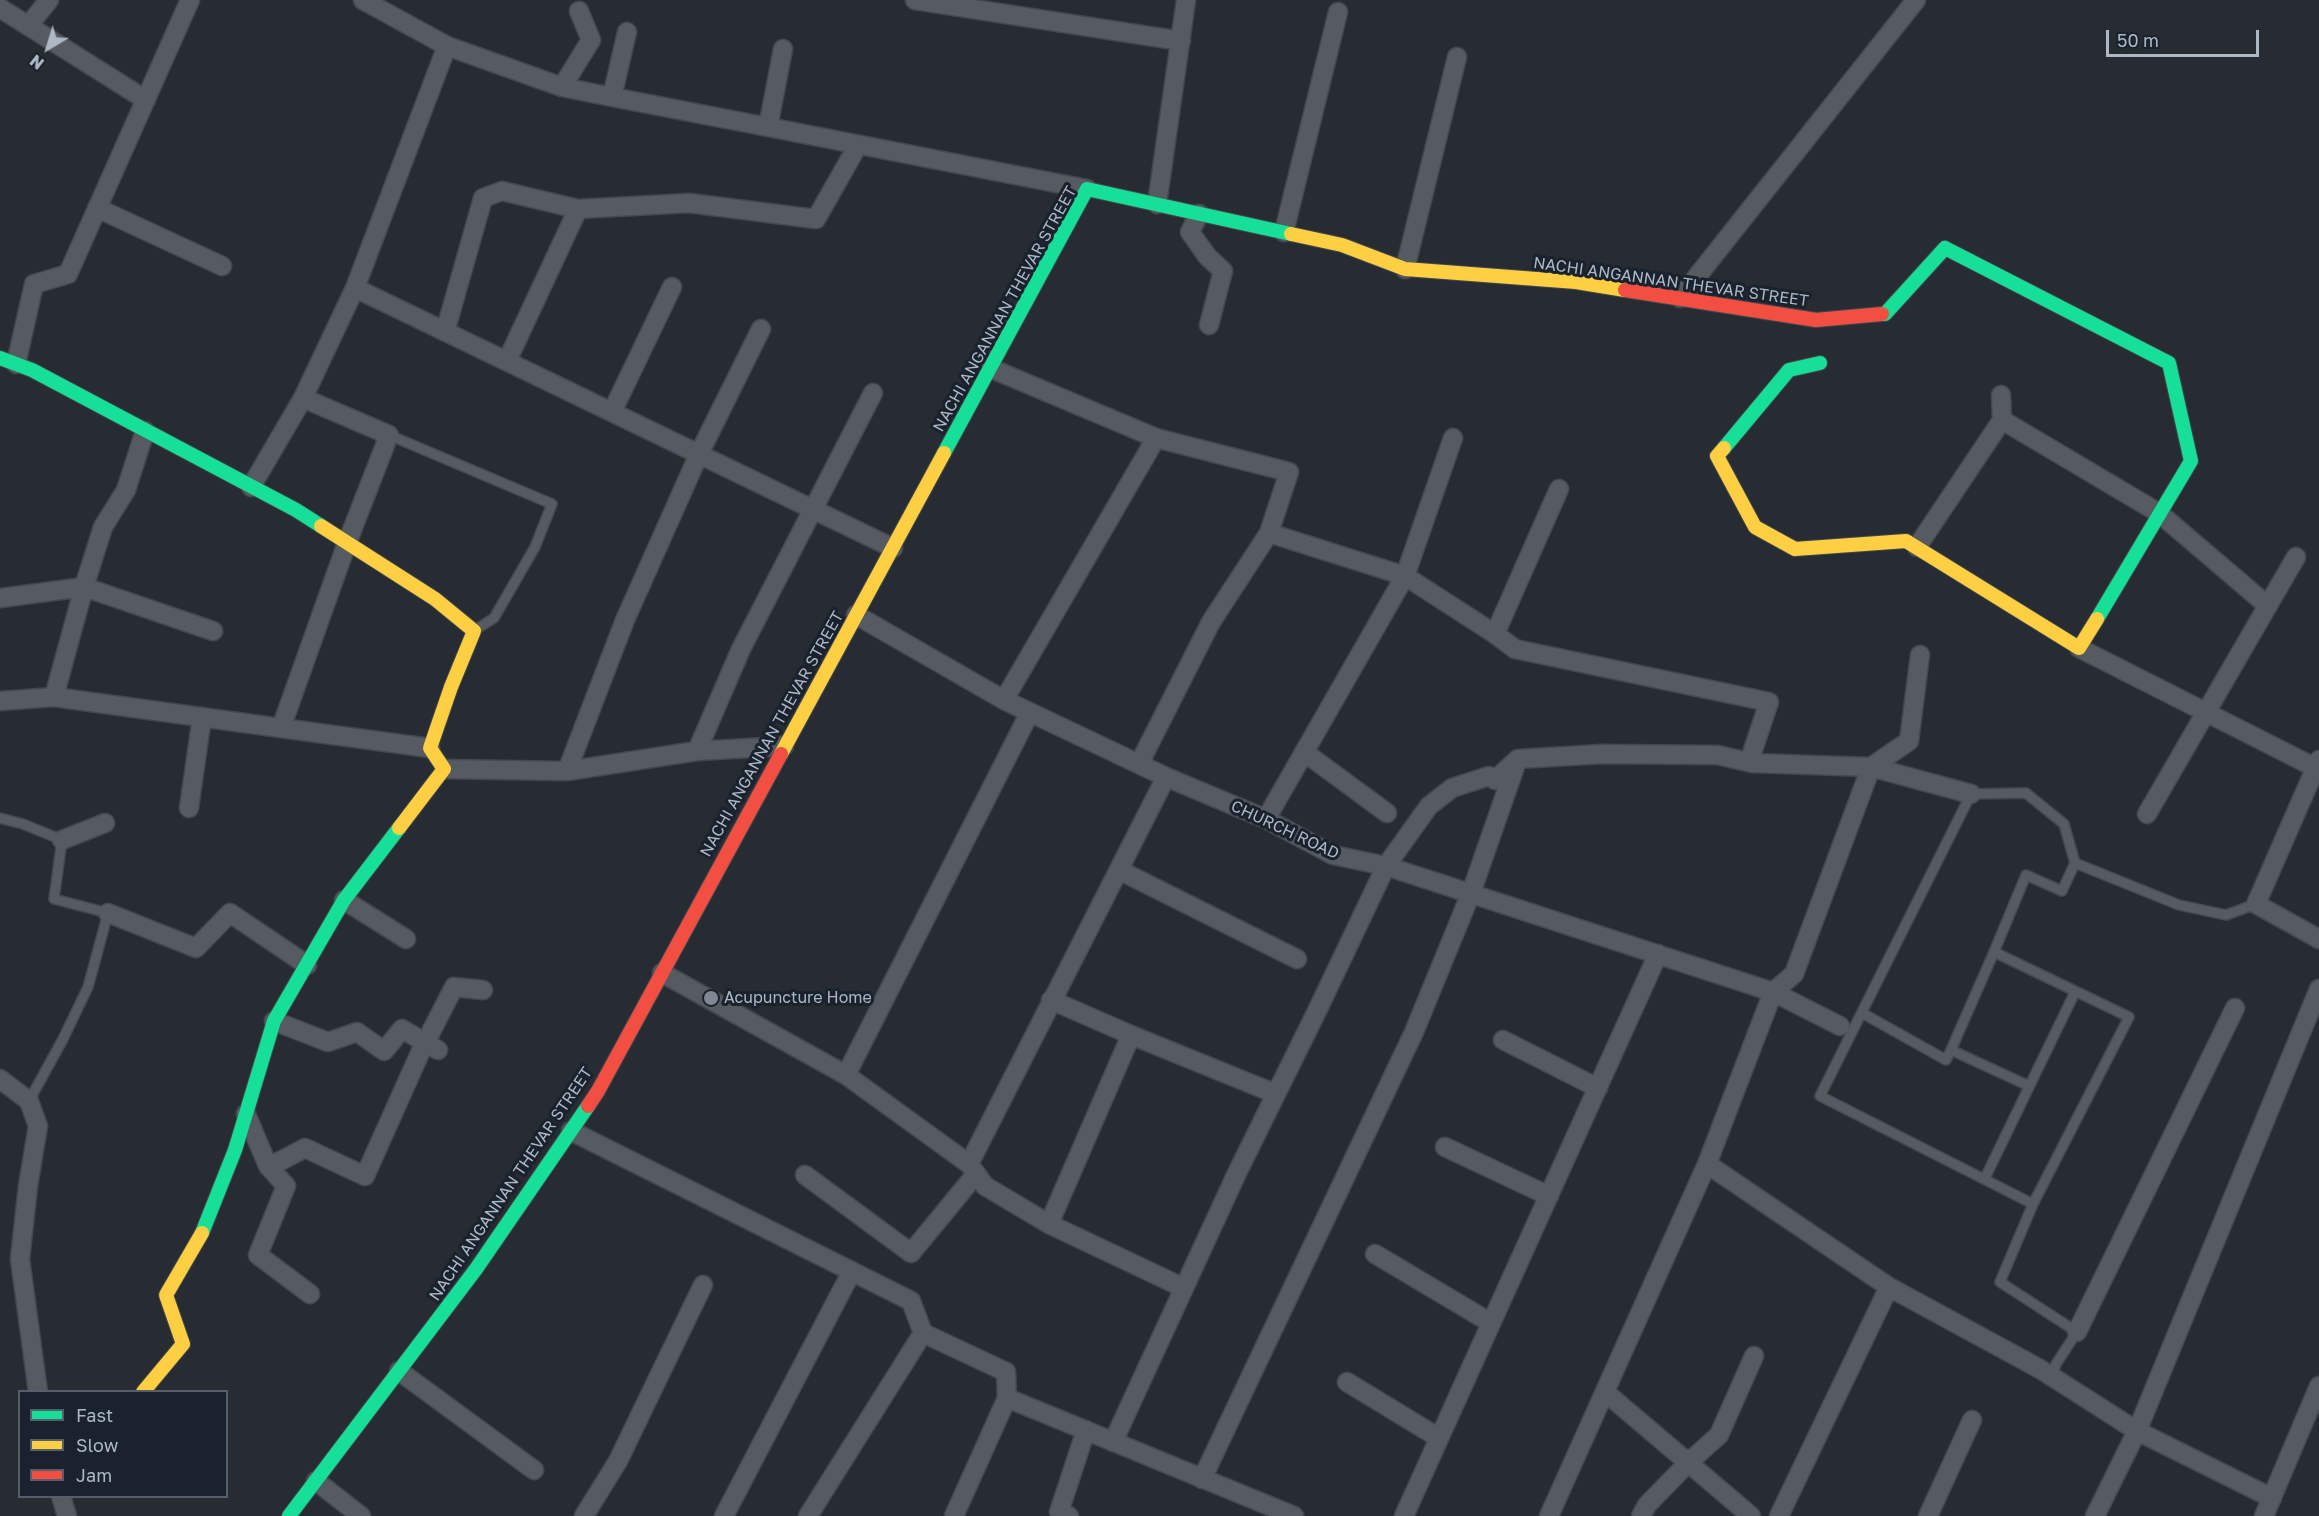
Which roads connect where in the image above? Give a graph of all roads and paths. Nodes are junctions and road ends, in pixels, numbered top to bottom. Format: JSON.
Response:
{"nodes":[{"id":1,"x":49,"y":0,"type":"edge"},
{"id":2,"x":190,"y":0,"type":"edge"},
{"id":3,"x":363,"y":0,"type":"edge"},
{"id":4,"x":915,"y":0,"type":"edge"},
{"id":5,"x":1186,"y":0,"type":"edge"},
{"id":6,"x":1916,"y":0,"type":"edge"},
{"id":7,"x":0,"y":8,"type":"edge"},
{"id":8,"x":579,"y":11,"type":"dead end"},
{"id":9,"x":1338,"y":12,"type":"dead end"},
{"id":10,"x":28,"y":26,"type":"junction"},
{"id":11,"x":627,"y":32,"type":"dead end"},
{"id":12,"x":1180,"y":41,"type":"junction"},
{"id":13,"x":447,"y":46,"type":"junction"},
{"id":14,"x":783,"y":48,"type":"dead end"},
{"id":15,"x":1457,"y":57,"type":"dead end"},
{"id":16,"x":562,"y":87,"type":"junction"},
{"id":17,"x":612,"y":97,"type":"junction"},
{"id":18,"x":146,"y":99,"type":"junction"},
{"id":19,"x":768,"y":128,"type":"junction"},
{"id":20,"x":858,"y":145,"type":"junction"},
{"id":21,"x":1087,"y":189,"type":"junction"},
{"id":22,"x":1157,"y":204,"type":"junction"},
{"id":23,"x":98,"y":208,"type":"junction"},
{"id":24,"x":578,"y":209,"type":"junction"},
{"id":25,"x":1199,"y":214,"type":"junction"},
{"id":26,"x":1284,"y":232,"type":"junction"},
{"id":27,"x":222,"y":266,"type":"dead end"},
{"id":28,"x":1405,"y":269,"type":"junction"},
{"id":29,"x":672,"y":287,"type":"dead end"},
{"id":30,"x":355,"y":288,"type":"junction"},
{"id":31,"x":1680,"y":298,"type":"junction"},
{"id":32,"x":1209,"y":325,"type":"dead end"},
{"id":33,"x":761,"y":329,"type":"dead end"},
{"id":34,"x":445,"y":332,"type":"junction"},
{"id":35,"x":8,"y":361,"type":"edge"},
{"id":36,"x":507,"y":361,"type":"junction"},
{"id":37,"x":1820,"y":363,"type":"dead end"},
{"id":38,"x":990,"y":368,"type":"junction"},
{"id":39,"x":873,"y":393,"type":"dead end"},
{"id":40,"x":2001,"y":395,"type":"dead end"},
{"id":41,"x":303,"y":398,"type":"junction"},
{"id":42,"x":612,"y":412,"type":"junction"},
{"id":43,"x":2002,"y":420,"type":"junction"},
{"id":44,"x":145,"y":431,"type":"junction"},
{"id":45,"x":389,"y":435,"type":"junction"},
{"id":46,"x":1156,"y":438,"type":"junction"},
{"id":47,"x":1453,"y":438,"type":"dead end"},
{"id":48,"x":699,"y":454,"type":"junction"},
{"id":49,"x":251,"y":488,"type":"junction"},
{"id":50,"x":1558,"y":489,"type":"dead end"},
{"id":51,"x":813,"y":509,"type":"junction"},
{"id":52,"x":2159,"y":513,"type":"junction"},
{"id":53,"x":1269,"y":533,"type":"junction"},
{"id":54,"x":347,"y":543,"type":"junction"},
{"id":55,"x":1917,"y":547,"type":"junction"},
{"id":56,"x":893,"y":548,"type":"junction"},
{"id":57,"x":2296,"y":557,"type":"dead end"},
{"id":58,"x":1405,"y":576,"type":"junction"},
{"id":59,"x":84,"y":587,"type":"junction"},
{"id":60,"x":0,"y":598,"type":"edge"},
{"id":61,"x":2268,"y":606,"type":"junction"},
{"id":62,"x":856,"y":615,"type":"junction"},
{"id":63,"x":213,"y":631,"type":"dead end"},
{"id":64,"x":474,"y":631,"type":"junction"},
{"id":65,"x":1495,"y":634,"type":"junction"},
{"id":66,"x":2079,"y":648,"type":"junction"},
{"id":67,"x":1920,"y":655,"type":"dead end"},
{"id":68,"x":54,"y":697,"type":"junction"},
{"id":69,"x":1004,"y":700,"type":"junction"},
{"id":70,"x":0,"y":701,"type":"edge"},
{"id":71,"x":1030,"y":712,"type":"junction"},
{"id":72,"x":2206,"y":712,"type":"junction"},
{"id":73,"x":202,"y":717,"type":"junction"},
{"id":74,"x":281,"y":728,"type":"junction"},
{"id":75,"x":784,"y":746,"type":"junction"},
{"id":76,"x":430,"y":748,"type":"junction"},
{"id":77,"x":697,"y":751,"type":"junction"},
{"id":78,"x":1304,"y":752,"type":"junction"},
{"id":79,"x":1518,"y":759,"type":"junction"},
{"id":80,"x":1749,"y":762,"type":"junction"},
{"id":81,"x":2317,"y":763,"type":"edge"},
{"id":82,"x":1139,"y":764,"type":"junction"},
{"id":83,"x":1871,"y":767,"type":"junction"},
{"id":84,"x":444,"y":769,"type":"junction"},
{"id":85,"x":567,"y":771,"type":"junction"},
{"id":86,"x":1166,"y":777,"type":"junction"},
{"id":87,"x":1971,"y":794,"type":"junction"},
{"id":88,"x":189,"y":808,"type":"dead end"},
{"id":89,"x":1387,"y":813,"type":"dead end"},
{"id":90,"x":2147,"y":814,"type":"dead end"},
{"id":91,"x":0,"y":818,"type":"edge"},
{"id":92,"x":1266,"y":819,"type":"junction"},
{"id":93,"x":105,"y":823,"type":"dead end"},
{"id":94,"x":62,"y":840,"type":"junction"},
{"id":95,"x":2075,"y":863,"type":"junction"},
{"id":96,"x":1386,"y":866,"type":"junction"},
{"id":97,"x":1119,"y":870,"type":"junction"},
{"id":98,"x":1471,"y":893,"type":"junction"},
{"id":99,"x":344,"y":900,"type":"junction"},
{"id":100,"x":2256,"y":904,"type":"junction"},
{"id":101,"x":108,"y":913,"type":"junction"},
{"id":102,"x":406,"y":939,"type":"dead end"},
{"id":103,"x":2319,"y":939,"type":"edge"},
{"id":104,"x":1994,"y":952,"type":"junction"},
{"id":105,"x":1658,"y":954,"type":"junction"},
{"id":106,"x":1297,"y":959,"type":"dead end"},
{"id":107,"x":307,"y":965,"type":"junction"},
{"id":108,"x":662,"y":973,"type":"junction"},
{"id":109,"x":2319,"y":989,"type":"edge"},
{"id":110,"x":483,"y":990,"type":"dead end"},
{"id":111,"x":1773,"y":992,"type":"junction"},
{"id":112,"x":2075,"y":992,"type":"junction"},
{"id":113,"x":1051,"y":1000,"type":"junction"},
{"id":114,"x":2235,"y":1008,"type":"dead end"},
{"id":115,"x":1862,"y":1013,"type":"junction"},
{"id":116,"x":274,"y":1022,"type":"junction"},
{"id":117,"x":1846,"y":1028,"type":"junction"},
{"id":118,"x":1131,"y":1035,"type":"junction"},
{"id":119,"x":1503,"y":1040,"type":"dead end"},
{"id":120,"x":432,"y":1046,"type":"junction"},
{"id":121,"x":1951,"y":1050,"type":"junction"},
{"id":122,"x":846,"y":1075,"type":"junction"},
{"id":123,"x":0,"y":1079,"type":"edge"},
{"id":124,"x":2029,"y":1086,"type":"junction"},
{"id":125,"x":1598,"y":1088,"type":"junction"},
{"id":126,"x":1276,"y":1094,"type":"junction"},
{"id":127,"x":29,"y":1101,"type":"junction"},
{"id":128,"x":246,"y":1114,"type":"junction"},
{"id":129,"x":571,"y":1131,"type":"junction"},
{"id":130,"x":1445,"y":1148,"type":"dead end"},
{"id":131,"x":1707,"y":1164,"type":"junction"},
{"id":132,"x":269,"y":1167,"type":"junction"},
{"id":133,"x":973,"y":1169,"type":"junction"},
{"id":134,"x":805,"y":1175,"type":"dead end"},
{"id":135,"x":1985,"y":1178,"type":"junction"},
{"id":136,"x":1549,"y":1196,"type":"junction"},
{"id":137,"x":2033,"y":1204,"type":"junction"},
{"id":138,"x":1049,"y":1224,"type":"junction"},
{"id":139,"x":1375,"y":1254,"type":"dead end"},
{"id":140,"x":852,"y":1271,"type":"junction"},
{"id":141,"x":704,"y":1286,"type":"dead end"},
{"id":142,"x":1889,"y":1287,"type":"junction"},
{"id":143,"x":1184,"y":1288,"type":"junction"},
{"id":144,"x":310,"y":1294,"type":"dead end"},
{"id":145,"x":1491,"y":1323,"type":"junction"},
{"id":146,"x":2076,"y":1332,"type":"junction"},
{"id":147,"x":923,"y":1333,"type":"junction"},
{"id":148,"x":1754,"y":1356,"type":"dead end"},
{"id":149,"x":399,"y":1371,"type":"junction"},
{"id":150,"x":2052,"y":1377,"type":"junction"},
{"id":151,"x":1347,"y":1382,"type":"dead end"},
{"id":152,"x":2319,"y":1386,"type":"edge"},
{"id":153,"x":38,"y":1390,"type":"edge"},
{"id":154,"x":144,"y":1390,"type":"edge"},
{"id":155,"x":1605,"y":1392,"type":"junction"},
{"id":156,"x":1007,"y":1398,"type":"junction"},
{"id":157,"x":1972,"y":1420,"type":"dead end"},
{"id":158,"x":1086,"y":1430,"type":"junction"},
{"id":159,"x":2137,"y":1431,"type":"junction"},
{"id":160,"x":1439,"y":1438,"type":"junction"},
{"id":161,"x":1113,"y":1442,"type":"junction"},
{"id":162,"x":1689,"y":1463,"type":"junction"},
{"id":163,"x":534,"y":1470,"type":"dead end"},
{"id":164,"x":1202,"y":1479,"type":"junction"},
{"id":165,"x":316,"y":1481,"type":"junction"},
{"id":166,"x":62,"y":1498,"type":"edge"},
{"id":167,"x":2272,"y":1498,"type":"junction"},
{"id":168,"x":67,"y":1516,"type":"edge"},
{"id":169,"x":289,"y":1516,"type":"edge"},
{"id":170,"x":361,"y":1516,"type":"edge"},
{"id":171,"x":584,"y":1516,"type":"edge"},
{"id":172,"x":724,"y":1516,"type":"edge"},
{"id":173,"x":808,"y":1516,"type":"edge"},
{"id":174,"x":954,"y":1516,"type":"edge"},
{"id":175,"x":1069,"y":1516,"type":"edge"},
{"id":176,"x":1294,"y":1516,"type":"edge"},
{"id":177,"x":1404,"y":1516,"type":"edge"},
{"id":178,"x":1549,"y":1516,"type":"edge"},
{"id":179,"x":1641,"y":1516,"type":"edge"},
{"id":180,"x":1751,"y":1516,"type":"edge"},
{"id":181,"x":1779,"y":1516,"type":"edge"},
{"id":182,"x":1928,"y":1516,"type":"edge"},
{"id":183,"x":2095,"y":1516,"type":"edge"},
{"id":184,"x":2264,"y":1516,"type":"edge"}],
"edges":[{"from":1,"to":10,"type":"street"},
{"from":2,"to":18,"type":"street"},
{"from":3,"to":13,"type":"street"},
{"from":4,"to":12,"type":"street"},
{"from":5,"to":12,"type":"street"},
{"from":6,"to":31,"type":"street"},
{"from":7,"to":10,"type":"street"},
{"from":8,"to":16,"type":"street"},
{"from":9,"to":26,"type":"street"},
{"from":10,"to":18,"type":"street"},
{"from":11,"to":17,"type":"street"},
{"from":12,"to":22,"type":"street"},
{"from":13,"to":16,"type":"street"},
{"from":13,"to":30,"type":"street"},
{"from":14,"to":19,"type":"street"},
{"from":15,"to":28,"type":"street"},
{"from":16,"to":17,"type":"street"},
{"from":17,"to":19,"type":"street"},
{"from":18,"to":23,"type":"street"},
{"from":19,"to":20,"type":"street"},
{"from":20,"to":21,"type":"street"},
{"from":20,"to":24,"type":"street"},
{"from":21,"to":22,"type":"street","name":"NACHI ANGANNAN THEVAR STREET"},
{"from":21,"to":38,"type":"street","name":"NACHI ANGANNAN THEVAR STREET"},
{"from":22,"to":25,"type":"street","name":"NACHI ANGANNAN THEVAR STREET"},
{"from":23,"to":27,"type":"street"},
{"from":23,"to":35,"type":"street"},
{"from":24,"to":34,"type":"street"},
{"from":24,"to":36,"type":"street"},
{"from":25,"to":26,"type":"street","name":"NACHI ANGANNAN THEVAR STREET"},
{"from":25,"to":32,"type":"street"},
{"from":26,"to":28,"type":"street","name":"NACHI ANGANNAN THEVAR STREET"},
{"from":28,"to":31,"type":"street","name":"NACHI ANGANNAN THEVAR STREET"},
{"from":29,"to":42,"type":"street"},
{"from":30,"to":34,"type":"street"},
{"from":30,"to":41,"type":"street"},
{"from":31,"to":52,"type":"street","name":"NACHI ANGANNAN THEVAR STREET"},
{"from":33,"to":48,"type":"street"},
{"from":34,"to":36,"type":"street"},
{"from":35,"to":44,"type":"street"},
{"from":36,"to":42,"type":"street"},
{"from":37,"to":55,"type":"street"},
{"from":38,"to":46,"type":"street"},
{"from":38,"to":56,"type":"street","name":"NACHI ANGANNAN THEVAR STREET"},
{"from":39,"to":51,"type":"street"},
{"from":40,"to":43,"type":"street"},
{"from":41,"to":45,"type":"street"},
{"from":41,"to":49,"type":"street"},
{"from":42,"to":48,"type":"street"},
{"from":43,"to":52,"type":"street"},
{"from":43,"to":55,"type":"street"},
{"from":44,"to":49,"type":"street"},
{"from":44,"to":59,"type":"street"},
{"from":45,"to":54,"type":"street"},
{"from":45,"to":64,"type":"lane"},
{"from":46,"to":53,"type":"street"},
{"from":46,"to":69,"type":"street"},
{"from":47,"to":58,"type":"street"},
{"from":48,"to":51,"type":"street"},
{"from":48,"to":85,"type":"street"},
{"from":49,"to":54,"type":"street"},
{"from":50,"to":65,"type":"street"},
{"from":51,"to":56,"type":"street"},
{"from":51,"to":77,"type":"street"},
{"from":52,"to":61,"type":"street"},
{"from":52,"to":66,"type":"street","name":"NACHI ANGANNAN THEVAR STREET"},
{"from":53,"to":58,"type":"street"},
{"from":53,"to":82,"type":"street"},
{"from":54,"to":64,"type":"street"},
{"from":54,"to":74,"type":"street"},
{"from":55,"to":66,"type":"street"},
{"from":56,"to":62,"type":"street","name":"NACHI ANGANNAN THEVAR STREET"},
{"from":57,"to":61,"type":"street"},
{"from":58,"to":65,"type":"street"},
{"from":58,"to":78,"type":"street"},
{"from":59,"to":60,"type":"street"},
{"from":59,"to":63,"type":"street"},
{"from":59,"to":68,"type":"street"},
{"from":61,"to":72,"type":"street"},
{"from":62,"to":69,"type":"street","name":"CHURCH ROAD"},
{"from":62,"to":75,"type":"street","name":"NACHI ANGANNAN THEVAR STREET"},
{"from":64,"to":76,"type":"street"},
{"from":65,"to":80,"type":"street"},
{"from":66,"to":72,"type":"street"},
{"from":67,"to":83,"type":"street"},
{"from":68,"to":70,"type":"street"},
{"from":68,"to":73,"type":"street"},
{"from":69,"to":71,"type":"street","name":"CHURCH ROAD"},
{"from":71,"to":82,"type":"street","name":"CHURCH ROAD"},
{"from":71,"to":122,"type":"street"},
{"from":72,"to":81,"type":"street"},
{"from":72,"to":90,"type":"street"},
{"from":73,"to":74,"type":"street"},
{"from":73,"to":88,"type":"street"},
{"from":74,"to":76,"type":"street"},
{"from":75,"to":77,"type":"street"},
{"from":75,"to":108,"type":"street","name":"NACHI ANGANNAN THEVAR STREET"},
{"from":76,"to":84,"type":"street"},
{"from":77,"to":85,"type":"street"},
{"from":78,"to":89,"type":"street"},
{"from":78,"to":92,"type":"street"},
{"from":79,"to":80,"type":"street"},
{"from":79,"to":96,"type":"street"},
{"from":79,"to":98,"type":"street"},
{"from":80,"to":83,"type":"street"},
{"from":81,"to":100,"type":"street"},
{"from":82,"to":86,"type":"street","name":"CHURCH ROAD"},
{"from":83,"to":87,"type":"street"},
{"from":83,"to":111,"type":"street"},
{"from":84,"to":85,"type":"street"},
{"from":84,"to":99,"type":"street"},
{"from":86,"to":92,"type":"street","name":"CHURCH ROAD"},
{"from":86,"to":97,"type":"street"},
{"from":87,"to":95,"type":"lane"},
{"from":87,"to":115,"type":"lane"},
{"from":91,"to":94,"type":"lane"},
{"from":92,"to":96,"type":"street","name":"CHURCH ROAD"},
{"from":93,"to":94,"type":"street"},
{"from":94,"to":101,"type":"lane"},
{"from":95,"to":100,"type":"lane"},
{"from":95,"to":104,"type":"lane"},
{"from":96,"to":98,"type":"street","name":"CHURCH ROAD"},
{"from":96,"to":126,"type":"street"},
{"from":97,"to":106,"type":"street"},
{"from":97,"to":113,"type":"street"},
{"from":98,"to":105,"type":"street","name":"CHURCH ROAD"},
{"from":98,"to":164,"type":"street"},
{"from":99,"to":102,"type":"street"},
{"from":99,"to":107,"type":"street"},
{"from":100,"to":103,"type":"street"},
{"from":101,"to":107,"type":"street"},
{"from":101,"to":127,"type":"lane"},
{"from":104,"to":112,"type":"lane"},
{"from":104,"to":121,"type":"lane"},
{"from":105,"to":111,"type":"street","name":"CHURCH ROAD"},
{"from":105,"to":125,"type":"street"},
{"from":107,"to":116,"type":"street"},
{"from":108,"to":122,"type":"street"},
{"from":108,"to":129,"type":"street","name":"NACHI ANGANNAN THEVAR STREET"},
{"from":109,"to":159,"type":"street"},
{"from":110,"to":120,"type":"street"},
{"from":111,"to":117,"type":"street","name":"CHURCH ROAD"},
{"from":111,"to":131,"type":"street"},
{"from":112,"to":124,"type":"lane"},
{"from":112,"to":137,"type":"lane"},
{"from":113,"to":118,"type":"street"},
{"from":113,"to":133,"type":"street"},
{"from":114,"to":146,"type":"street"},
{"from":115,"to":117,"type":"lane"},
{"from":115,"to":121,"type":"lane"},
{"from":116,"to":120,"type":"street"},
{"from":116,"to":128,"type":"street"},
{"from":117,"to":135,"type":"lane"},
{"from":118,"to":126,"type":"street"},
{"from":118,"to":138,"type":"street"},
{"from":119,"to":125,"type":"street"},
{"from":120,"to":132,"type":"street"},
{"from":121,"to":124,"type":"lane"},
{"from":122,"to":133,"type":"street"},
{"from":123,"to":127,"type":"street"},
{"from":124,"to":135,"type":"lane"},
{"from":125,"to":136,"type":"street"},
{"from":126,"to":143,"type":"street"},
{"from":127,"to":153,"type":"street"},
{"from":128,"to":132,"type":"street"},
{"from":128,"to":154,"type":"street"},
{"from":129,"to":140,"type":"street"},
{"from":129,"to":149,"type":"street","name":"NACHI ANGANNAN THEVAR STREET"},
{"from":130,"to":136,"type":"street"},
{"from":131,"to":142,"type":"street"},
{"from":131,"to":155,"type":"street"},
{"from":132,"to":144,"type":"street"},
{"from":133,"to":134,"type":"street"},
{"from":133,"to":138,"type":"street"},
{"from":135,"to":137,"type":"lane"},
{"from":136,"to":145,"type":"street"},
{"from":137,"to":146,"type":"lane"},
{"from":138,"to":143,"type":"street"},
{"from":139,"to":145,"type":"street"},
{"from":140,"to":147,"type":"street"},
{"from":140,"to":172,"type":"street"},
{"from":141,"to":171,"type":"street"},
{"from":142,"to":150,"type":"street"},
{"from":142,"to":181,"type":"street"},
{"from":143,"to":161,"type":"street"},
{"from":145,"to":160,"type":"street"},
{"from":146,"to":150,"type":"lane"},
{"from":147,"to":156,"type":"street"},
{"from":147,"to":173,"type":"street"},
{"from":148,"to":162,"type":"street"},
{"from":149,"to":163,"type":"street"},
{"from":149,"to":165,"type":"street","name":"NACHI ANGANNAN THEVAR STREET"},
{"from":150,"to":159,"type":"street"},
{"from":151,"to":160,"type":"street"},
{"from":152,"to":167,"type":"street"},
{"from":155,"to":162,"type":"street"},
{"from":155,"to":178,"type":"street"},
{"from":156,"to":158,"type":"street"},
{"from":156,"to":174,"type":"street"},
{"from":157,"to":182,"type":"street"},
{"from":158,"to":161,"type":"street"},
{"from":158,"to":175,"type":"street"},
{"from":159,"to":167,"type":"street"},
{"from":159,"to":183,"type":"street"},
{"from":160,"to":177,"type":"street"},
{"from":161,"to":164,"type":"street"},
{"from":162,"to":179,"type":"street"},
{"from":162,"to":180,"type":"street"},
{"from":164,"to":176,"type":"street"},
{"from":165,"to":169,"type":"street","name":"NACHI ANGANNAN THEVAR STREET"},
{"from":165,"to":170,"type":"street"},
{"from":166,"to":168,"type":"street"},
{"from":167,"to":184,"type":"street"}]}
